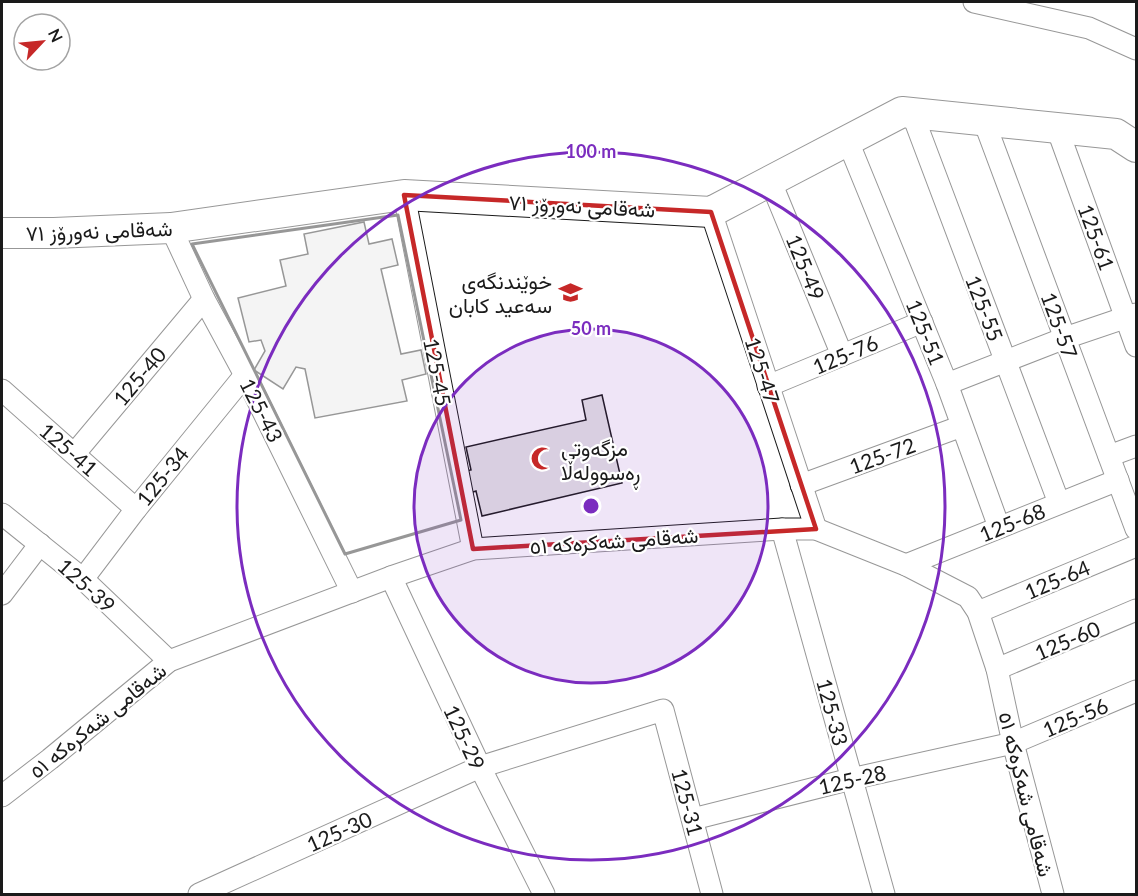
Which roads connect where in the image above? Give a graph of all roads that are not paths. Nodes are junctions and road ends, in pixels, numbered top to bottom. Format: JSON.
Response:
{"nodes":[{"id":1,"x":974,"y":2,"type":"edge"},
{"id":2,"x":1137,"y":50,"type":"edge"},
{"id":3,"x":912,"y":113,"type":"junction"},
{"id":4,"x":984,"y":121,"type":"junction"},
{"id":5,"x":1057,"y":128,"type":"junction"},
{"id":6,"x":847,"y":139,"type":"junction"},
{"id":7,"x":1136,"y":148,"type":"edge"},
{"id":8,"x":770,"y":180,"type":"junction"},
{"id":9,"x":404,"y":195,"type":"junction"},
{"id":10,"x":711,"y":212,"type":"junction"},
{"id":11,"x":171,"y":228,"type":"junction"},
{"id":12,"x":2,"y":233,"type":"edge"},
{"id":13,"x":204,"y":298,"type":"junction"},
{"id":14,"x":1131,"y":316,"type":"edge"},
{"id":15,"x":922,"y":322,"type":"junction"},
{"id":16,"x":1065,"y":338,"type":"junction"},
{"id":17,"x":1137,"y":346,"type":"edge"},
{"id":18,"x":842,"y":355,"type":"junction"},
{"id":19,"x":1005,"y":361,"type":"junction"},
{"id":20,"x":244,"y":375,"type":"junction"},
{"id":21,"x":947,"y":384,"type":"junction"},
{"id":22,"x":768,"y":386,"type":"junction"},
{"id":23,"x":2,"y":390,"type":"edge"},
{"id":24,"x":962,"y":426,"type":"junction"},
{"id":25,"x":1137,"y":446,"type":"edge"},
{"id":26,"x":75,"y":453,"type":"junction"},
{"id":27,"x":1109,"y":456,"type":"junction"},
{"id":28,"x":1118,"y":480,"type":"junction"},
{"id":29,"x":801,"y":485,"type":"junction"},
{"id":30,"x":1059,"y":503,"type":"junction"},
{"id":31,"x":136,"y":509,"type":"junction"},
{"id":32,"x":2,"y":514,"type":"edge"},
{"id":33,"x":1134,"y":518,"type":"edge"},
{"id":34,"x":999,"y":527,"type":"junction"},
{"id":35,"x":782,"y":529,"type":"junction"},
{"id":36,"x":816,"y":529,"type":"junction"},
{"id":37,"x":40,"y":544,"type":"junction"},
{"id":38,"x":1137,"y":546,"type":"edge"},
{"id":39,"x":473,"y":549,"type":"junction"},
{"id":40,"x":906,"y":565,"type":"junction"},
{"id":41,"x":391,"y":577,"type":"junction"},
{"id":42,"x":83,"y":579,"type":"junction"},
{"id":43,"x":352,"y":592,"type":"junction"},
{"id":44,"x":2,"y":594,"type":"edge"},
{"id":45,"x":1137,"y":610,"type":"edge"},
{"id":46,"x":978,"y":612,"type":"junction"},
{"id":47,"x":169,"y":661,"type":"junction"},
{"id":48,"x":996,"y":669,"type":"junction"},
{"id":49,"x":1137,"y":691,"type":"edge"},
{"id":50,"x":663,"y":710,"type":"joint"},
{"id":51,"x":1013,"y":743,"type":"junction"},
{"id":52,"x":480,"y":767,"type":"junction"},
{"id":53,"x":852,"y":779,"type":"junction"},
{"id":54,"x":2,"y":796,"type":"edge"},
{"id":55,"x":693,"y":819,"type":"junction"},
{"id":56,"x":199,"y":894,"type":"edge"},
{"id":57,"x":544,"y":894,"type":"edge"},
{"id":58,"x":712,"y":894,"type":"edge"},
{"id":59,"x":884,"y":894,"type":"edge"},
{"id":60,"x":1053,"y":894,"type":"edge"}],
"edges":[{"from":1,"to":2,"type":"street"},
{"from":3,"to":4,"type":"street"},
{"from":3,"to":6,"type":"street"},
{"from":3,"to":19,"type":"street","name":"125-55"},
{"from":4,"to":5,"type":"street"},
{"from":4,"to":16,"type":"street","name":"125-57"},
{"from":5,"to":7,"type":"street"},
{"from":5,"to":14,"type":"street","name":"125-61"},
{"from":6,"to":8,"type":"street"},
{"from":6,"to":15,"type":"street","name":"125-51"},
{"from":8,"to":10,"type":"street"},
{"from":8,"to":18,"type":"street","name":"125-49"},
{"from":9,"to":10,"type":"street","name":"شەقامی نەورۆز ٧١"},
{"from":9,"to":11,"type":"street","name":"شەقامی نەورۆز ٧١"},
{"from":9,"to":39,"type":"street","name":"125-45"},
{"from":10,"to":22,"type":"street","name":"125-47"},
{"from":11,"to":12,"type":"street","name":"شەقامی نەورۆز ٧١"},
{"from":11,"to":13,"type":"street","name":"125-43"},
{"from":13,"to":20,"type":"street","name":"125-43"},
{"from":13,"to":26,"type":"street","name":"125-40"},
{"from":14,"to":16,"type":"street"},
{"from":14,"to":17,"type":"street","name":"125-61"},
{"from":15,"to":18,"type":"street","name":"125-76"},
{"from":15,"to":21,"type":"street","name":"125-51"},
{"from":16,"to":19,"type":"street"},
{"from":16,"to":27,"type":"street","name":"125-57"},
{"from":18,"to":22,"type":"street","name":"125-76"},
{"from":19,"to":21,"type":"street"},
{"from":19,"to":30,"type":"street","name":"125-55"},
{"from":20,"to":31,"type":"street","name":"125-34"},
{"from":20,"to":43,"type":"street","name":"125-43"},
{"from":21,"to":24,"type":"street","name":"125-51"},
{"from":22,"to":29,"type":"street","name":"125-47"},
{"from":23,"to":26,"type":"street","name":"125-41"},
{"from":24,"to":29,"type":"street","name":"125-72"},
{"from":24,"to":34,"type":"street","name":"125-51"},
{"from":25,"to":27,"type":"street"},
{"from":26,"to":31,"type":"street","name":"125-41"},
{"from":27,"to":28,"type":"street","name":"125-57"},
{"from":28,"to":30,"type":"street","name":"125-68"},
{"from":28,"to":33,"type":"street","name":"125-57"},
{"from":29,"to":36,"type":"street","name":"125-47"},
{"from":30,"to":34,"type":"street","name":"125-68"},
{"from":31,"to":42,"type":"street","name":"125-34"},
{"from":32,"to":37,"type":"street","name":"125-39"},
{"from":34,"to":40,"type":"street","name":"125-68"},
{"from":35,"to":36,"type":"street","name":"شەقامی شەکرەکە ٥١"},
{"from":35,"to":39,"type":"street","name":"شەقامی شەکرەکە ٥١"},
{"from":35,"to":53,"type":"street","name":"125-33"},
{"from":36,"to":40,"type":"street","name":"شەقامی شەکرەکە ٥١"},
{"from":37,"to":42,"type":"street","name":"125-39"},
{"from":37,"to":44,"type":"street"},
{"from":38,"to":46,"type":"street","name":"125-64"},
{"from":39,"to":41,"type":"street","name":"شەقامی شەکرەکە ٥١"},
{"from":40,"to":46,"type":"street","name":"شەقامی شەکرەکە ٥١"},
{"from":41,"to":43,"type":"street","name":"شەقامی شەکرەکە ٥١"},
{"from":41,"to":52,"type":"street","name":"125-29"},
{"from":42,"to":47,"type":"street","name":"125-39"},
{"from":43,"to":47,"type":"street","name":"شەقامی شەکرەکە ٥١"},
{"from":45,"to":48,"type":"street","name":"125-60"},
{"from":46,"to":48,"type":"street","name":"شەقامی شەکرەکە ٥١"},
{"from":47,"to":54,"type":"street","name":"شەقامی شەکرەکە ٥١"},
{"from":48,"to":51,"type":"street","name":"شەقامی شەکرەکە ٥١"},
{"from":49,"to":51,"type":"street","name":"125-56"},
{"from":50,"to":52,"type":"street","name":"125-30"},
{"from":50,"to":55,"type":"street","name":"125-31"},
{"from":51,"to":53,"type":"street","name":"125-28"},
{"from":51,"to":60,"type":"street","name":"شەقامی شەکرەکە ٥١"},
{"from":52,"to":56,"type":"street","name":"125-30"},
{"from":52,"to":57,"type":"street","name":"125-29"},
{"from":53,"to":55,"type":"street","name":"125-28"},
{"from":53,"to":59,"type":"street","name":"125-33"},
{"from":55,"to":58,"type":"street","name":"125-31"}]}
